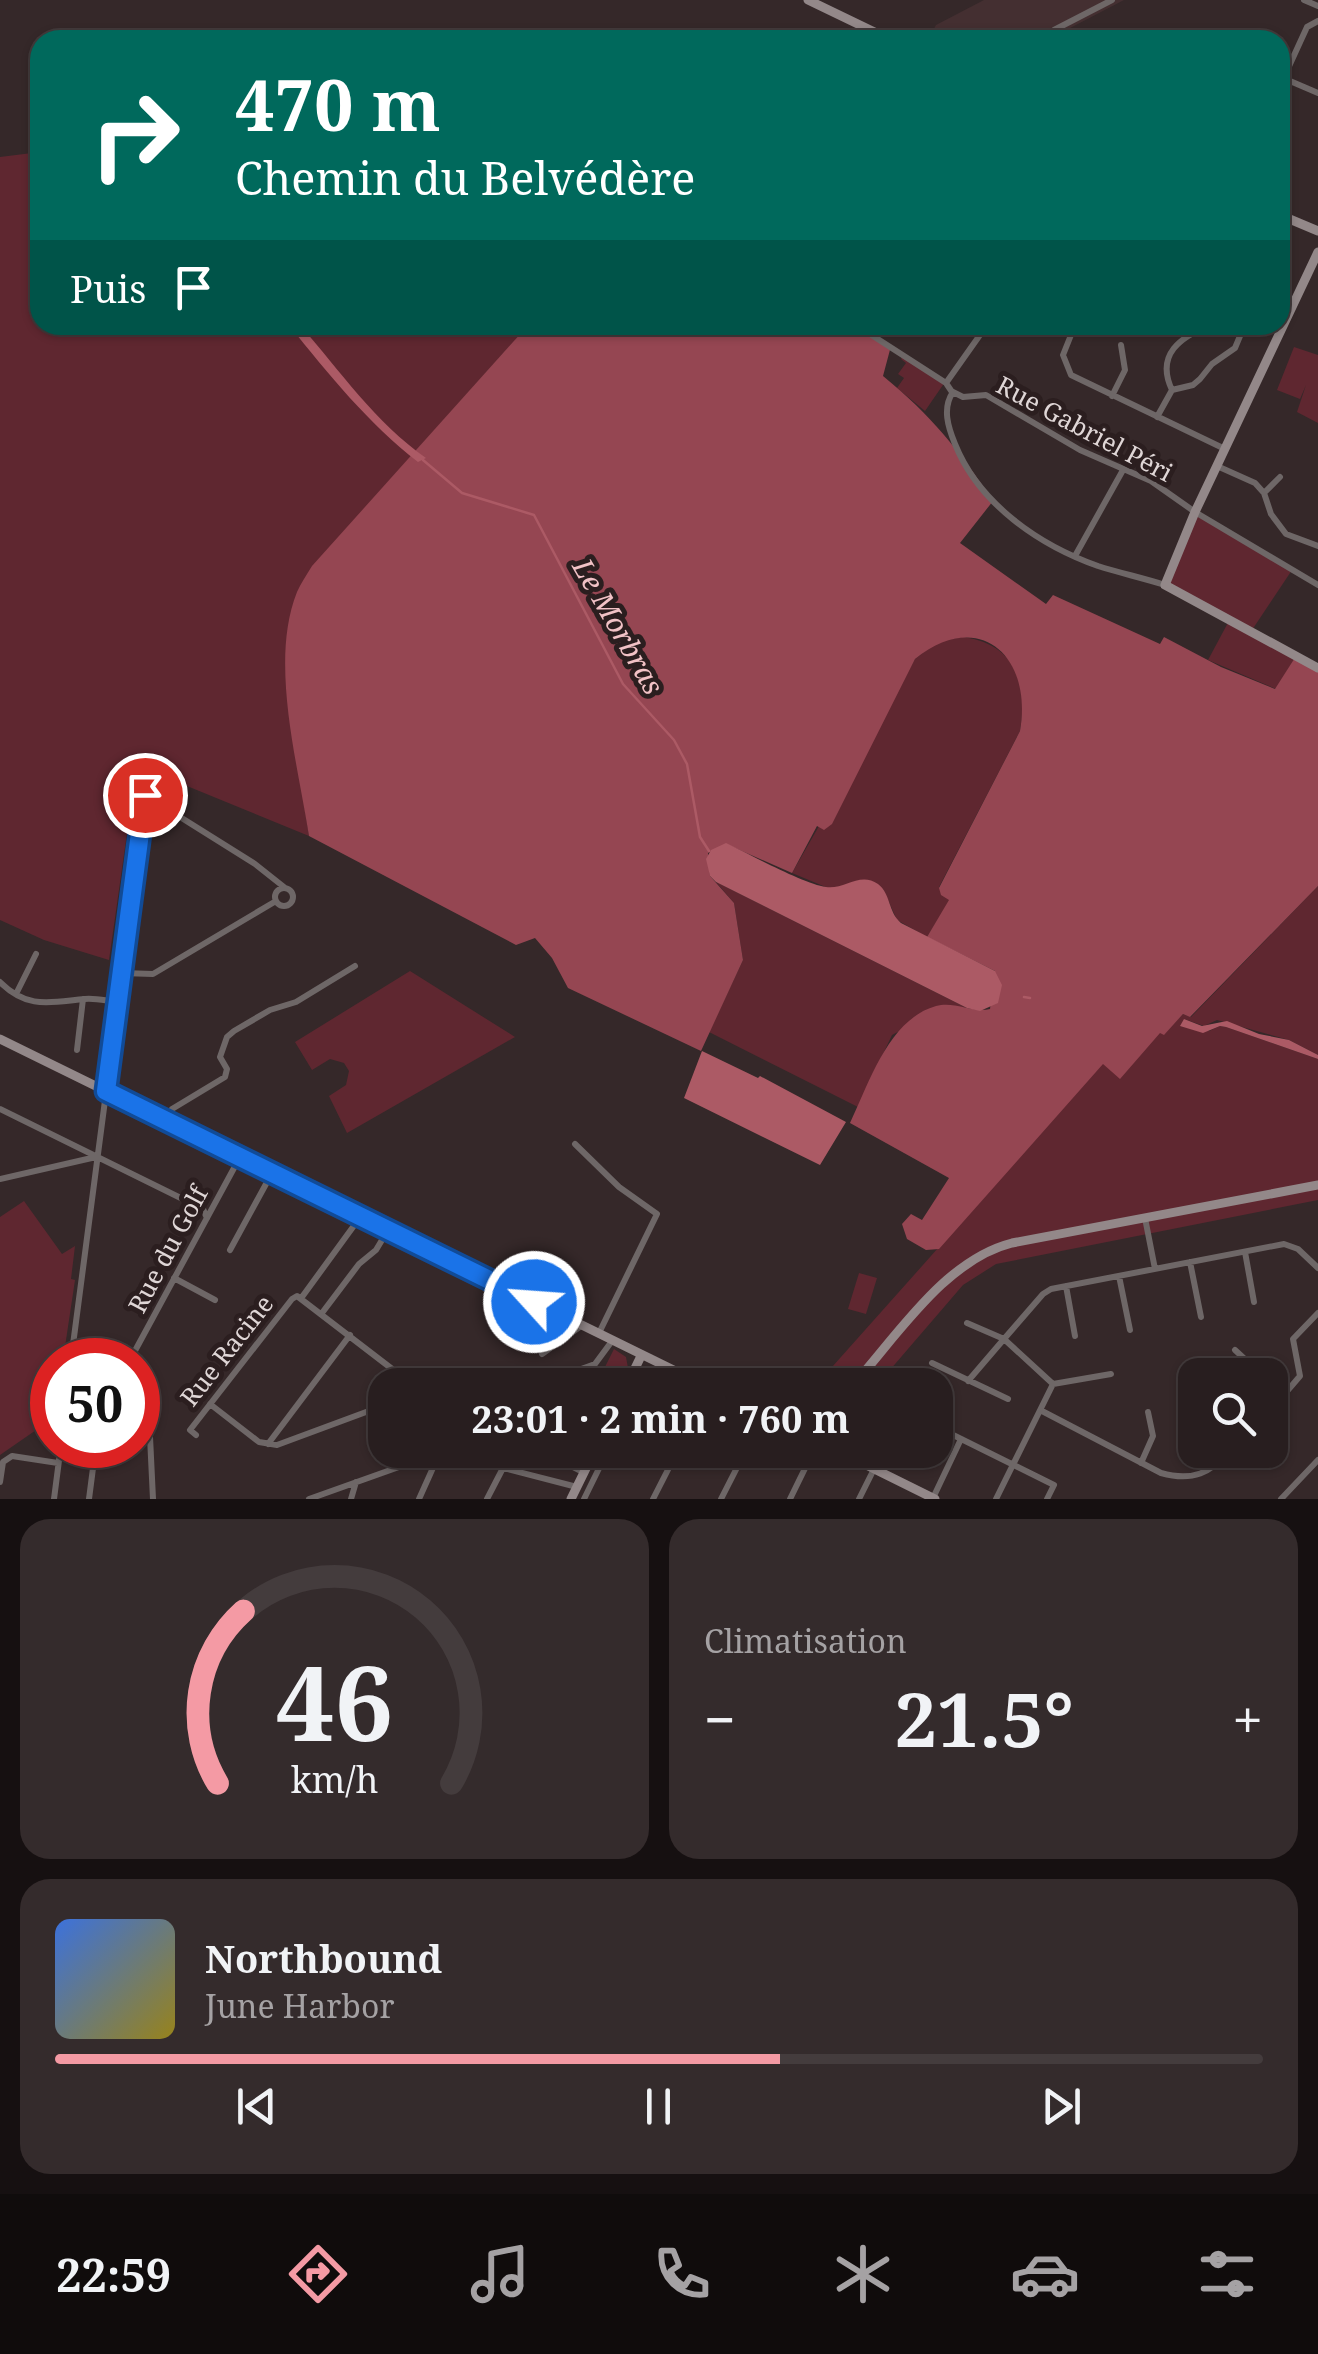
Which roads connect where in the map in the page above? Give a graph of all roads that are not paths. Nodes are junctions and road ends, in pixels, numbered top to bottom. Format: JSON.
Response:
{"nodes":[{"id":1,"x":808,"y":0,"type":"edge"},
{"id":2,"x":1112,"y":0,"type":"edge"},
{"id":3,"x":1304,"y":0,"type":"edge"},
{"id":4,"x":1318,"y":14,"type":"edge"},
{"id":5,"x":870,"y":30,"type":"edge"},
{"id":6,"x":1054,"y":30,"type":"edge"},
{"id":7,"x":1290,"y":64,"type":"edge"},
{"id":8,"x":1290,"y":84,"type":"edge"},
{"id":9,"x":1318,"y":93,"type":"edge"},
{"id":10,"x":1290,"y":218,"type":"edge"},
{"id":11,"x":1318,"y":228,"type":"edge"},
{"id":12,"x":1318,"y":252,"type":"edge"},
{"id":13,"x":1290,"y":301,"type":"edge"},
{"id":14,"x":1293,"y":302,"type":"junction"},
{"id":15,"x":1290,"y":308,"type":"edge"},
{"id":16,"x":872,"y":335,"type":"edge"},
{"id":17,"x":980,"y":335,"type":"edge"},
{"id":18,"x":1071,"y":335,"type":"edge"},
{"id":19,"x":1240,"y":335,"type":"edge"},
{"id":20,"x":1278,"y":335,"type":"edge"},
{"id":21,"x":1183,"y":336,"type":"edge"},
{"id":22,"x":1121,"y":344,"type":"dead end"},
{"id":23,"x":946,"y":383,"type":"junction"},
{"id":24,"x":1172,"y":390,"type":"junction"},
{"id":25,"x":952,"y":392,"type":"junction"},
{"id":26,"x":1112,"y":396,"type":"junction"},
{"id":27,"x":1157,"y":418,"type":"junction"},
{"id":28,"x":1225,"y":449,"type":"junction"},
{"id":29,"x":1217,"y":466,"type":"junction"},
{"id":30,"x":1122,"y":470,"type":"junction"},
{"id":31,"x":1280,"y":477,"type":"dead end"},
{"id":32,"x":1264,"y":493,"type":"junction"},
{"id":33,"x":1195,"y":512,"type":"junction"},
{"id":34,"x":1318,"y":546,"type":"edge"},
{"id":35,"x":1076,"y":556,"type":"junction"},
{"id":36,"x":1165,"y":585,"type":"junction"},
{"id":37,"x":1318,"y":586,"type":"edge"},
{"id":38,"x":1318,"y":668,"type":"edge"},
{"id":39,"x":284,"y":888,"type":"junction"},
{"id":40,"x":276,"y":902,"type":"junction"},
{"id":41,"x":36,"y":954,"type":"dead end"},
{"id":42,"x":355,"y":966,"type":"dead end"},
{"id":43,"x":122,"y":973,"type":"junction"},
{"id":44,"x":0,"y":982,"type":"edge"},
{"id":45,"x":16,"y":994,"type":"junction"},
{"id":46,"x":84,"y":999,"type":"junction"},
{"id":47,"x":118,"y":1002,"type":"junction"},
{"id":48,"x":0,"y":1039,"type":"edge"},
{"id":49,"x":77,"y":1050,"type":"dead end"},
{"id":50,"x":106,"y":1091,"type":"junction"},
{"id":51,"x":0,"y":1109,"type":"edge"},
{"id":52,"x":164,"y":1120,"type":"junction"},
{"id":53,"x":575,"y":1144,"type":"dead end"},
{"id":54,"x":97,"y":1157,"type":"junction"},
{"id":55,"x":240,"y":1157,"type":"junction"},
{"id":56,"x":272,"y":1172,"type":"junction"},
{"id":57,"x":0,"y":1179,"type":"edge"},
{"id":58,"x":1318,"y":1185,"type":"edge"},
{"id":59,"x":213,"y":1206,"type":"junction"},
{"id":60,"x":203,"y":1209,"type":"junction"},
{"id":61,"x":361,"y":1216,"type":"junction"},
{"id":62,"x":206,"y":1218,"type":"junction"},
{"id":63,"x":1145,"y":1218,"type":"junction"},
{"id":64,"x":388,"y":1230,"type":"junction"},
{"id":65,"x":230,"y":1250,"type":"dead end"},
{"id":66,"x":1245,"y":1252,"type":"junction"},
{"id":67,"x":1190,"y":1262,"type":"junction"},
{"id":68,"x":1318,"y":1268,"type":"edge"},
{"id":69,"x":1155,"y":1269,"type":"junction"},
{"id":70,"x":1119,"y":1276,"type":"junction"},
{"id":71,"x":174,"y":1278,"type":"junction"},
{"id":72,"x":1066,"y":1286,"type":"junction"},
{"id":73,"x":302,"y":1298,"type":"junction"},
{"id":74,"x":215,"y":1300,"type":"dead end"},
{"id":75,"x":1254,"y":1302,"type":"dead end"},
{"id":76,"x":322,"y":1313,"type":"junction"},
{"id":77,"x":1318,"y":1313,"type":"edge"},
{"id":78,"x":1201,"y":1317,"type":"dead end"},
{"id":79,"x":1310,"y":1321,"type":"junction"},
{"id":80,"x":966,"y":1323,"type":"dead end"},
{"id":81,"x":582,"y":1326,"type":"junction"},
{"id":82,"x":1318,"y":1328,"type":"edge"},
{"id":83,"x":1130,"y":1330,"type":"dead end"},
{"id":84,"x":598,"y":1334,"type":"junction"},
{"id":85,"x":350,"y":1335,"type":"junction"},
{"id":86,"x":1075,"y":1336,"type":"dead end"},
{"id":87,"x":75,"y":1338,"type":"edge"},
{"id":88,"x":142,"y":1338,"type":"edge"},
{"id":89,"x":1004,"y":1339,"type":"junction"},
{"id":90,"x":612,"y":1341,"type":"junction"},
{"id":91,"x":1235,"y":1350,"type":"dead end"},
{"id":92,"x":542,"y":1354,"type":"dead end"},
{"id":93,"x":641,"y":1356,"type":"junction"},
{"id":94,"x":1244,"y":1358,"type":"edge"},
{"id":95,"x":932,"y":1363,"type":"dead end"},
{"id":96,"x":392,"y":1368,"type":"edge"},
{"id":97,"x":585,"y":1368,"type":"edge"},
{"id":98,"x":635,"y":1368,"type":"edge"},
{"id":99,"x":667,"y":1368,"type":"edge"},
{"id":100,"x":868,"y":1368,"type":"edge"},
{"id":101,"x":1110,"y":1374,"type":"dead end"},
{"id":102,"x":968,"y":1381,"type":"junction"},
{"id":103,"x":1052,"y":1384,"type":"junction"},
{"id":104,"x":1288,"y":1391,"type":"edge"},
{"id":105,"x":1008,"y":1400,"type":"dead end"},
{"id":106,"x":210,"y":1404,"type":"junction"},
{"id":107,"x":368,"y":1411,"type":"edge"},
{"id":108,"x":1042,"y":1411,"type":"junction"},
{"id":109,"x":1148,"y":1412,"type":"dead end"},
{"id":110,"x":196,"y":1435,"type":"dead end"},
{"id":111,"x":953,"y":1435,"type":"edge"},
{"id":112,"x":961,"y":1439,"type":"junction"},
{"id":113,"x":268,"y":1444,"type":"junction"},
{"id":114,"x":30,"y":1458,"type":"edge"},
{"id":115,"x":1318,"y":1460,"type":"edge"},
{"id":116,"x":1140,"y":1462,"type":"junction"},
{"id":117,"x":1014,"y":1465,"type":"junction"},
{"id":118,"x":57,"y":1468,"type":"edge"},
{"id":119,"x":93,"y":1468,"type":"edge"},
{"id":120,"x":152,"y":1468,"type":"edge"},
{"id":121,"x":394,"y":1468,"type":"edge"},
{"id":122,"x":433,"y":1468,"type":"edge"},
{"id":123,"x":503,"y":1468,"type":"joint"},
{"id":124,"x":575,"y":1468,"type":"edge"},
{"id":125,"x":586,"y":1468,"type":"edge"},
{"id":126,"x":599,"y":1468,"type":"edge"},
{"id":127,"x":669,"y":1468,"type":"edge"},
{"id":128,"x":737,"y":1468,"type":"edge"},
{"id":129,"x":805,"y":1468,"type":"edge"},
{"id":130,"x":874,"y":1468,"type":"joint"},
{"id":131,"x":1212,"y":1468,"type":"edge"},
{"id":132,"x":584,"y":1472,"type":"junction"},
{"id":133,"x":595,"y":1477,"type":"junction"},
{"id":134,"x":0,"y":1482,"type":"edge"},
{"id":135,"x":356,"y":1482,"type":"junction"},
{"id":136,"x":576,"y":1487,"type":"junction"},
{"id":137,"x":931,"y":1498,"type":"edge"},
{"id":138,"x":54,"y":1499,"type":"edge"},
{"id":139,"x":89,"y":1499,"type":"edge"},
{"id":140,"x":153,"y":1499,"type":"edge"},
{"id":141,"x":309,"y":1499,"type":"edge"},
{"id":142,"x":351,"y":1499,"type":"edge"},
{"id":143,"x":419,"y":1499,"type":"edge"},
{"id":144,"x":488,"y":1499,"type":"edge"},
{"id":145,"x":571,"y":1499,"type":"edge"},
{"id":146,"x":584,"y":1499,"type":"edge"},
{"id":147,"x":654,"y":1499,"type":"edge"},
{"id":148,"x":722,"y":1499,"type":"edge"},
{"id":149,"x":790,"y":1499,"type":"edge"},
{"id":150,"x":859,"y":1499,"type":"edge"},
{"id":151,"x":996,"y":1499,"type":"edge"},
{"id":152,"x":1048,"y":1499,"type":"edge"},
{"id":153,"x":1281,"y":1499,"type":"edge"}],
"edges":[{"from":1,"to":5,"type":"street"},
{"from":2,"to":6,"type":"street"},
{"from":3,"to":4,"type":"street"},
{"from":4,"to":7,"type":"street"},
{"from":8,"to":9,"type":"street"},
{"from":10,"to":11,"type":"street"},
{"from":12,"to":14,"type":"street"},
{"from":13,"to":14,"type":"street"},
{"from":14,"to":15,"type":"street"},
{"from":16,"to":23,"type":"street"},
{"from":17,"to":23,"type":"street"},
{"from":18,"to":26,"type":"street"},
{"from":19,"to":24,"type":"street"},
{"from":20,"to":28,"type":"street"},
{"from":21,"to":24,"type":"street"},
{"from":22,"to":26,"type":"street"},
{"from":23,"to":25,"type":"street"},
{"from":24,"to":27,"type":"street"},
{"from":25,"to":30,"type":"street","name":"Rue Gabriel Péri"},
{"from":25,"to":35,"type":"street"},
{"from":26,"to":27,"type":"street"},
{"from":27,"to":28,"type":"street"},
{"from":28,"to":29,"type":"street"},
{"from":29,"to":32,"type":"street"},
{"from":29,"to":33,"type":"street"},
{"from":30,"to":33,"type":"street","name":"Rue Gabriel Péri"},
{"from":30,"to":35,"type":"street"},
{"from":31,"to":32,"type":"street"},
{"from":32,"to":34,"type":"street"},
{"from":33,"to":36,"type":"street"},
{"from":33,"to":37,"type":"street","name":"Rue Gabriel Péri"},
{"from":35,"to":36,"type":"street"},
{"from":36,"to":38,"type":"street"},
{"from":39,"to":40,"type":"street"},
{"from":39,"to":40,"type":"street"},
{"from":39,"to":43,"type":"street"},
{"from":40,"to":43,"type":"street"},
{"from":41,"to":45,"type":"street"},
{"from":42,"to":52,"type":"street"},
{"from":43,"to":47,"type":"street"},
{"from":44,"to":45,"type":"street"},
{"from":45,"to":46,"type":"street"},
{"from":46,"to":47,"type":"street"},
{"from":46,"to":49,"type":"street"},
{"from":47,"to":50,"type":"street"},
{"from":48,"to":50,"type":"street"},
{"from":50,"to":52,"type":"street"},
{"from":50,"to":54,"type":"street"},
{"from":51,"to":54,"type":"street"},
{"from":52,"to":55,"type":"street"},
{"from":53,"to":84,"type":"street"},
{"from":54,"to":57,"type":"street"},
{"from":54,"to":60,"type":"street"},
{"from":54,"to":87,"type":"street"},
{"from":55,"to":56,"type":"street"},
{"from":55,"to":59,"type":"street","name":"Rue du Golf"},
{"from":56,"to":61,"type":"street"},
{"from":56,"to":65,"type":"street"},
{"from":58,"to":63,"type":"street"},
{"from":59,"to":60,"type":"street"},
{"from":59,"to":62,"type":"street","name":"Rue du Golf"},
{"from":60,"to":62,"type":"street"},
{"from":61,"to":64,"type":"street"},
{"from":61,"to":73,"type":"street","name":"Rue Racine"},
{"from":62,"to":71,"type":"street","name":"Rue du Golf"},
{"from":63,"to":69,"type":"street"},
{"from":63,"to":100,"type":"street"},
{"from":64,"to":76,"type":"street"},
{"from":64,"to":81,"type":"street"},
{"from":66,"to":67,"type":"street"},
{"from":66,"to":68,"type":"street"},
{"from":66,"to":75,"type":"street"},
{"from":67,"to":69,"type":"street"},
{"from":67,"to":78,"type":"street"},
{"from":69,"to":70,"type":"street"},
{"from":70,"to":72,"type":"street"},
{"from":70,"to":83,"type":"street"},
{"from":71,"to":74,"type":"street"},
{"from":71,"to":88,"type":"street","name":"Rue du Golf"},
{"from":72,"to":86,"type":"street"},
{"from":72,"to":89,"type":"street"},
{"from":73,"to":76,"type":"street","name":"Rue Racine"},
{"from":73,"to":106,"type":"street","name":"Rue Racine"},
{"from":76,"to":85,"type":"street","name":"Rue Racine"},
{"from":77,"to":79,"type":"street"},
{"from":79,"to":82,"type":"street"},
{"from":79,"to":104,"type":"street"},
{"from":80,"to":89,"type":"street"},
{"from":81,"to":84,"type":"street"},
{"from":81,"to":92,"type":"street"},
{"from":84,"to":90,"type":"street"},
{"from":85,"to":96,"type":"street","name":"Rue Racine"},
{"from":85,"to":113,"type":"street"},
{"from":89,"to":102,"type":"street"},
{"from":89,"to":103,"type":"street"},
{"from":90,"to":93,"type":"street"},
{"from":90,"to":97,"type":"street"},
{"from":91,"to":94,"type":"street"},
{"from":93,"to":98,"type":"street"},
{"from":93,"to":99,"type":"street"},
{"from":95,"to":102,"type":"street"},
{"from":101,"to":103,"type":"street"},
{"from":102,"to":105,"type":"street"},
{"from":103,"to":108,"type":"street"},
{"from":106,"to":110,"type":"street","name":"Rue Racine"},
{"from":106,"to":113,"type":"street"},
{"from":107,"to":113,"type":"street"},
{"from":108,"to":116,"type":"street"},
{"from":108,"to":117,"type":"street"},
{"from":109,"to":116,"type":"street"},
{"from":111,"to":112,"type":"street"},
{"from":112,"to":117,"type":"street"},
{"from":112,"to":137,"type":"street"},
{"from":114,"to":134,"type":"street"},
{"from":115,"to":153,"type":"street"},
{"from":116,"to":131,"type":"street"},
{"from":117,"to":151,"type":"street"},
{"from":117,"to":152,"type":"street"},
{"from":118,"to":138,"type":"street"},
{"from":119,"to":139,"type":"street"},
{"from":120,"to":140,"type":"street"},
{"from":121,"to":135,"type":"street"},
{"from":122,"to":143,"type":"street"},
{"from":123,"to":136,"type":"street"},
{"from":123,"to":144,"type":"street"},
{"from":124,"to":132,"type":"street"},
{"from":125,"to":132,"type":"street"},
{"from":126,"to":133,"type":"street"},
{"from":127,"to":147,"type":"street"},
{"from":128,"to":148,"type":"street"},
{"from":129,"to":149,"type":"street"},
{"from":130,"to":137,"type":"street"},
{"from":130,"to":150,"type":"street"},
{"from":132,"to":133,"type":"street"},
{"from":132,"to":136,"type":"street"},
{"from":133,"to":146,"type":"street"},
{"from":135,"to":141,"type":"street"},
{"from":135,"to":142,"type":"street"},
{"from":136,"to":145,"type":"street"}]}
